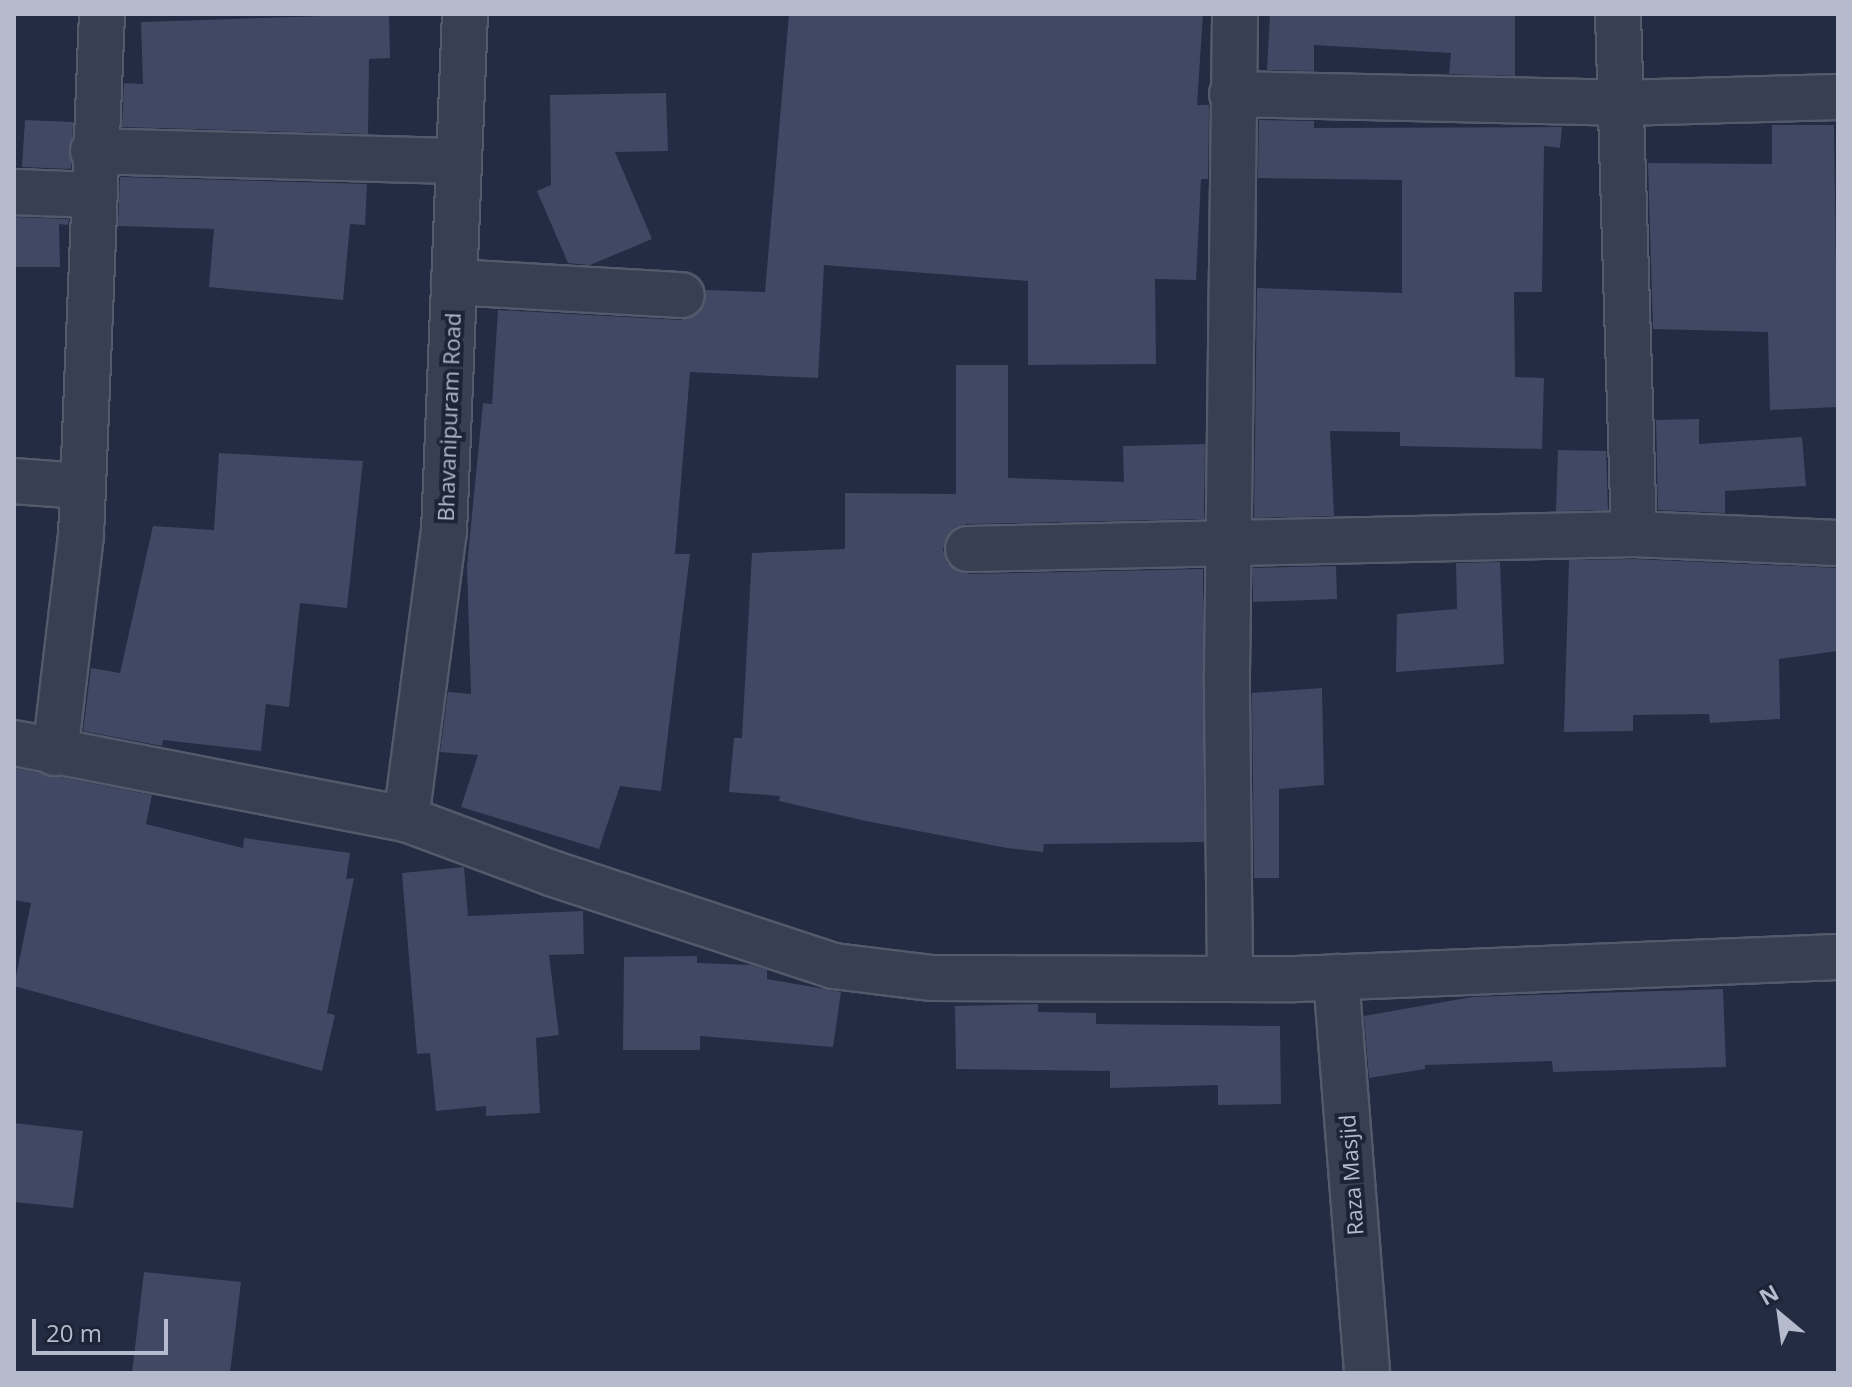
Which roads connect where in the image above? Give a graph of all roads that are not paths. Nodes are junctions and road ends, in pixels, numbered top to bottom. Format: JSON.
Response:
{"nodes":[{"id":1,"x":102,"y":14,"type":"edge"},
{"id":2,"x":465,"y":14,"type":"edge"},
{"id":3,"x":1235,"y":14,"type":"edge"},
{"id":4,"x":1618,"y":14,"type":"edge"},
{"id":5,"x":1232,"y":94,"type":"junction"},
{"id":6,"x":1838,"y":97,"type":"edge"},
{"id":7,"x":1619,"y":103,"type":"junction"},
{"id":8,"x":93,"y":151,"type":"junction"},
{"id":9,"x":459,"y":161,"type":"junction"},
{"id":10,"x":14,"y":192,"type":"edge"},
{"id":11,"x":91,"y":195,"type":"junction"},
{"id":12,"x":454,"y":282,"type":"junction"},
{"id":13,"x":682,"y":295,"type":"dead end"},
{"id":14,"x":14,"y":481,"type":"edge"},
{"id":15,"x":82,"y":486,"type":"junction"},
{"id":16,"x":1634,"y":534,"type":"junction"},
{"id":17,"x":1231,"y":541,"type":"junction"},
{"id":18,"x":1838,"y":543,"type":"edge"},
{"id":19,"x":968,"y":549,"type":"dead end"},
{"id":20,"x":34,"y":748,"type":"edge"},
{"id":21,"x":406,"y":819,"type":"junction"},
{"id":22,"x":1838,"y":957,"type":"edge"},
{"id":23,"x":1230,"y":977,"type":"junction"},
{"id":24,"x":1336,"y":977,"type":"junction"},
{"id":25,"x":1367,"y":1373,"type":"edge"}],
"edges":[{"from":1,"to":8,"type":"street"},
{"from":2,"to":9,"type":"street","name":"Bhavanipuram Road"},
{"from":3,"to":5,"type":"street"},
{"from":4,"to":7,"type":"street"},
{"from":5,"to":7,"type":"street"},
{"from":5,"to":17,"type":"street"},
{"from":6,"to":7,"type":"street"},
{"from":7,"to":16,"type":"street"},
{"from":8,"to":9,"type":"street"},
{"from":8,"to":11,"type":"street"},
{"from":9,"to":12,"type":"street","name":"Bhavanipuram Road"},
{"from":10,"to":11,"type":"street"},
{"from":11,"to":15,"type":"street"},
{"from":12,"to":13,"type":"street"},
{"from":12,"to":21,"type":"street","name":"Bhavanipuram Road"},
{"from":14,"to":15,"type":"street"},
{"from":15,"to":20,"type":"street"},
{"from":16,"to":17,"type":"street"},
{"from":16,"to":18,"type":"street"},
{"from":17,"to":19,"type":"street"},
{"from":17,"to":23,"type":"street"},
{"from":20,"to":21,"type":"street"},
{"from":21,"to":23,"type":"street"},
{"from":22,"to":24,"type":"street"},
{"from":23,"to":24,"type":"street"},
{"from":24,"to":25,"type":"street","name":"Raza Masjid"}]}
